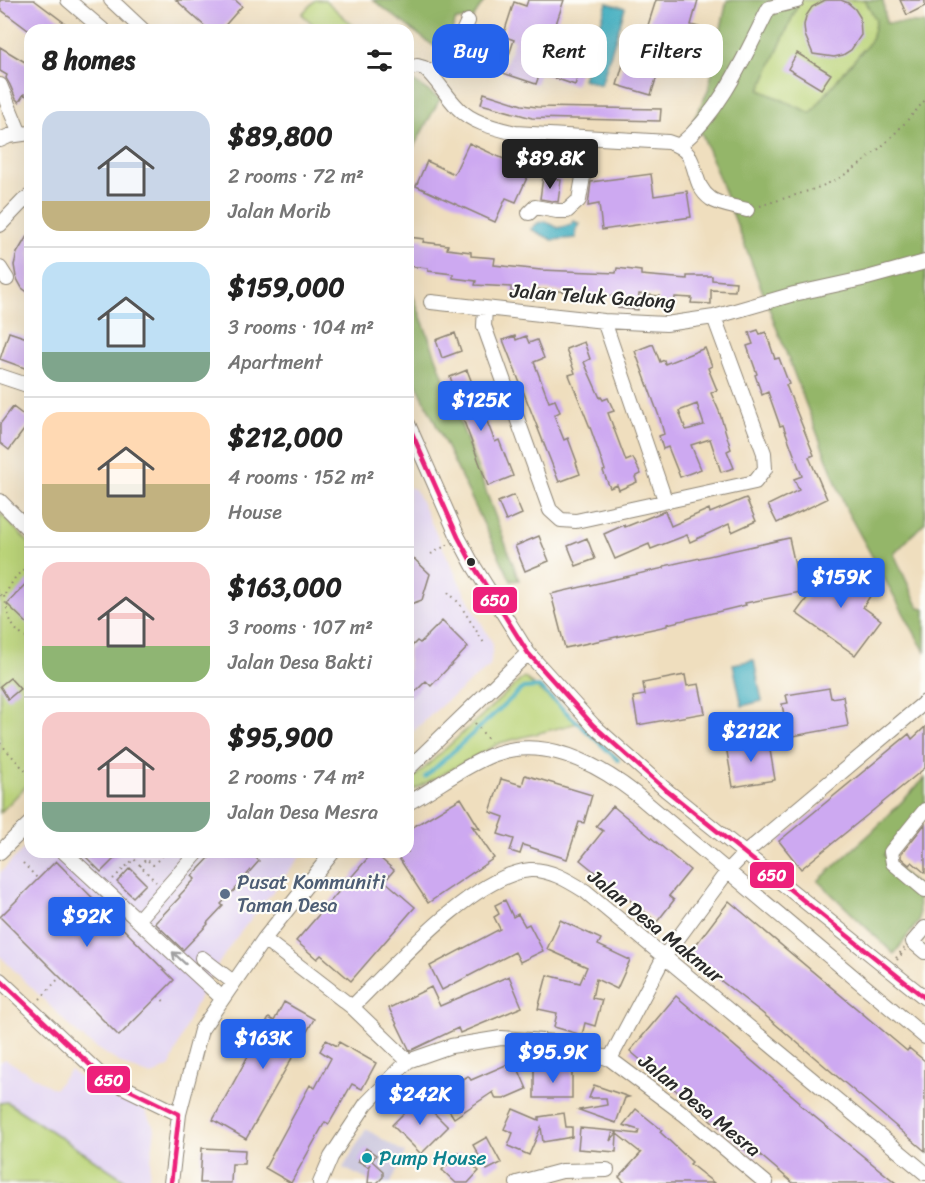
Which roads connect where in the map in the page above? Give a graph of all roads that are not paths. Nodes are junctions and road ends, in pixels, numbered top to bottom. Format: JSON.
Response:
{"nodes":[{"id":1,"x":68,"y":0,"type":"edge"},
{"id":2,"x":111,"y":0,"type":"edge"},
{"id":3,"x":797,"y":1,"type":"edge"},
{"id":4,"x":468,"y":21,"type":"dead end"},
{"id":5,"x":96,"y":24,"type":"edge"},
{"id":6,"x":137,"y":24,"type":"edge"},
{"id":7,"x":414,"y":68,"type":"edge"},
{"id":8,"x":430,"y":74,"type":"junction"},
{"id":9,"x":0,"y":85,"type":"edge"},
{"id":10,"x":24,"y":131,"type":"edge"},
{"id":11,"x":24,"y":133,"type":"edge"},
{"id":12,"x":577,"y":137,"type":"junction"},
{"id":13,"x":0,"y":140,"type":"edge"},
{"id":14,"x":680,"y":145,"type":"junction"},
{"id":15,"x":24,"y":200,"type":"edge"},
{"id":16,"x":747,"y":210,"type":"road end"},
{"id":17,"x":529,"y":213,"type":"dead end"},
{"id":18,"x":0,"y":225,"type":"edge"},
{"id":19,"x":925,"y":262,"type":"edge"},
{"id":20,"x":431,"y":302,"type":"dead end"},
{"id":21,"x":485,"y":308,"type":"junction"},
{"id":22,"x":714,"y":317,"type":"junction"},
{"id":23,"x":604,"y":321,"type":"junction"},
{"id":24,"x":0,"y":376,"type":"edge"},
{"id":25,"x":24,"y":384,"type":"edge"},
{"id":26,"x":414,"y":455,"type":"edge"},
{"id":27,"x":665,"y":500,"type":"junction"},
{"id":28,"x":0,"y":501,"type":"edge"},
{"id":29,"x":24,"y":525,"type":"edge"},
{"id":30,"x":528,"y":653,"type":"junction"},
{"id":31,"x":925,"y":702,"type":"edge"},
{"id":32,"x":414,"y":763,"type":"edge"},
{"id":33,"x":414,"y":799,"type":"edge"},
{"id":34,"x":925,"y":810,"type":"edge"},
{"id":35,"x":24,"y":829,"type":"edge"},
{"id":36,"x":0,"y":852,"type":"edge"},
{"id":37,"x":744,"y":854,"type":"junction"},
{"id":38,"x":70,"y":858,"type":"edge"},
{"id":39,"x":193,"y":858,"type":"edge"},
{"id":40,"x":328,"y":858,"type":"edge"},
{"id":41,"x":727,"y":872,"type":"junction"},
{"id":42,"x":925,"y":890,"type":"edge"},
{"id":43,"x":138,"y":920,"type":"junction"},
{"id":44,"x":925,"y":928,"type":"edge"},
{"id":45,"x":264,"y":939,"type":"junction"},
{"id":46,"x":925,"y":952,"type":"edge"},
{"id":47,"x":664,"y":957,"type":"junction"},
{"id":48,"x":201,"y":958,"type":"dead end"},
{"id":49,"x":0,"y":980,"type":"edge"},
{"id":50,"x":233,"y":982,"type":"junction"},
{"id":51,"x":222,"y":998,"type":"junction"},
{"id":52,"x":925,"y":998,"type":"edge"},
{"id":53,"x":352,"y":1007,"type":"junction"},
{"id":54,"x":925,"y":1037,"type":"edge"},
{"id":55,"x":610,"y":1059,"type":"junction"},
{"id":56,"x":408,"y":1061,"type":"junction"},
{"id":57,"x":179,"y":1114,"type":"junction"},
{"id":58,"x":607,"y":1170,"type":"dead end"},
{"id":59,"x":925,"y":1173,"type":"edge"},
{"id":60,"x":171,"y":1183,"type":"edge"},
{"id":61,"x":320,"y":1183,"type":"edge"},
{"id":62,"x":517,"y":1183,"type":"edge"},
{"id":63,"x":766,"y":1183,"type":"edge"}],
"edges":[{"from":1,"to":5,"type":"street"},
{"from":2,"to":6,"type":"street"},
{"from":3,"to":14,"type":"street"},
{"from":4,"to":8,"type":"street"},
{"from":7,"to":8,"type":"street"},
{"from":8,"to":12,"type":"street"},
{"from":9,"to":10,"type":"street"},
{"from":11,"to":13,"type":"street"},
{"from":12,"to":14,"type":"street"},
{"from":12,"to":17,"type":"street"},
{"from":14,"to":16,"type":"street"},
{"from":15,"to":18,"type":"street"},
{"from":19,"to":22,"type":"street","name":"Jalan Teluk Gadong"},
{"from":20,"to":21,"type":"street","name":"Jalan Teluk Gadong"},
{"from":21,"to":23,"type":"street","name":"Jalan Teluk Gadong"},
{"from":21,"to":27,"type":"street"},
{"from":22,"to":23,"type":"street","name":"Jalan Teluk Gadong"},
{"from":22,"to":27,"type":"street"},
{"from":23,"to":27,"type":"street"},
{"from":24,"to":25,"type":"street"},
{"from":26,"to":30,"type":"street"},
{"from":28,"to":29,"type":"street"},
{"from":30,"to":32,"type":"street"},
{"from":30,"to":37,"type":"street"},
{"from":31,"to":37,"type":"street"},
{"from":33,"to":41,"type":"street"},
{"from":34,"to":42,"type":"street"},
{"from":35,"to":36,"type":"street"},
{"from":37,"to":41,"type":"street"},
{"from":37,"to":52,"type":"street"},
{"from":38,"to":43,"type":"street"},
{"from":39,"to":43,"type":"street"},
{"from":40,"to":45,"type":"street"},
{"from":41,"to":47,"type":"street"},
{"from":41,"to":54,"type":"street"},
{"from":51,"to":43,"type":"street","one_way":true},
{"from":44,"to":46,"type":"street"},
{"from":45,"to":50,"type":"street"},
{"from":45,"to":53,"type":"street"},
{"from":47,"to":53,"type":"street","name":"Jalan Desa Makmur"},
{"from":47,"to":55,"type":"street"},
{"from":47,"to":59,"type":"street","name":"Jalan Desa Makmur"},
{"from":48,"to":50,"type":"street"},
{"from":49,"to":57,"type":"street"},
{"from":50,"to":51,"type":"street"},
{"from":51,"to":57,"type":"street"},
{"from":53,"to":56,"type":"street"},
{"from":55,"to":56,"type":"street","name":"Jalan Desa Mesra"},
{"from":55,"to":63,"type":"street","name":"Jalan Desa Mesra"},
{"from":56,"to":61,"type":"street","name":"Jalan Desa Mesra"},
{"from":57,"to":60,"type":"street"},
{"from":58,"to":62,"type":"street"}]}
